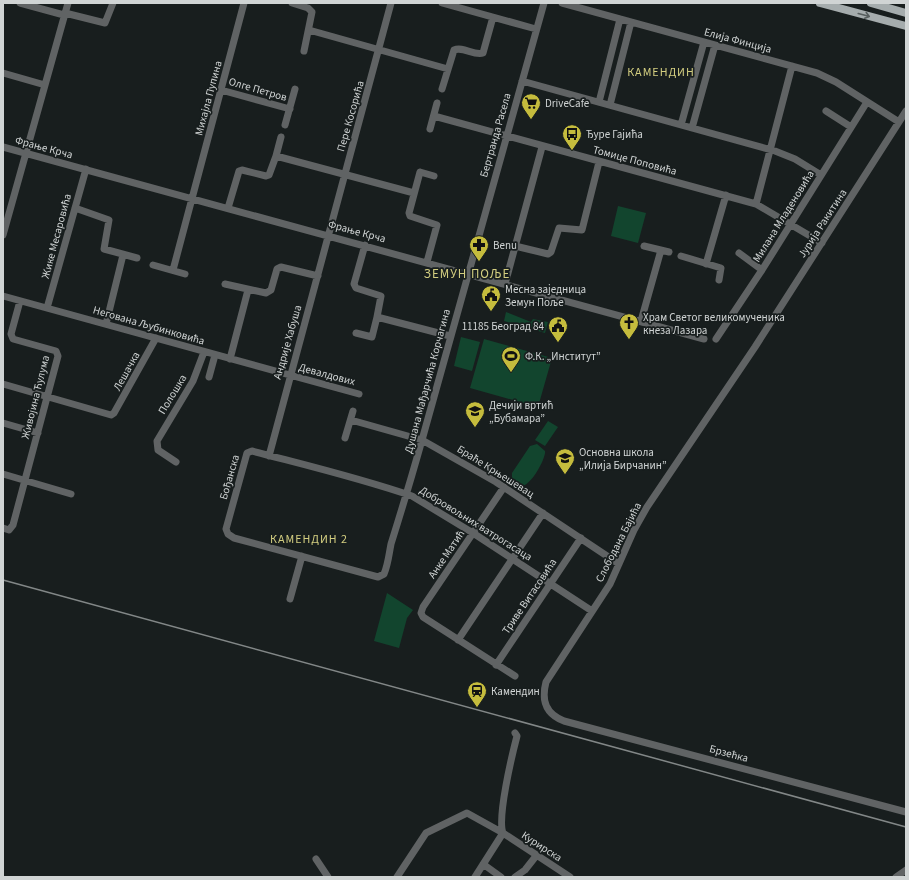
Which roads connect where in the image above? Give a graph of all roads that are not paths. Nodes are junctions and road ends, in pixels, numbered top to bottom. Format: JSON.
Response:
{"nodes":[{"id":1,"x":20,"y":3,"type":"edge"},
{"id":2,"x":68,"y":3,"type":"edge"},
{"id":3,"x":113,"y":3,"type":"edge"},
{"id":4,"x":244,"y":3,"type":"edge"},
{"id":5,"x":292,"y":3,"type":"edge"},
{"id":6,"x":391,"y":3,"type":"edge"},
{"id":7,"x":442,"y":3,"type":"edge"},
{"id":8,"x":544,"y":3,"type":"edge"},
{"id":9,"x":562,"y":3,"type":"edge"},
{"id":10,"x":820,"y":3,"type":"edge"},
{"id":11,"x":871,"y":3,"type":"edge"},
{"id":12,"x":906,"y":13,"type":"edge"},
{"id":13,"x":65,"y":14,"type":"junction"},
{"id":14,"x":492,"y":17,"type":"junction"},
{"id":15,"x":620,"y":19,"type":"junction"},
{"id":16,"x":631,"y":22,"type":"junction"},
{"id":17,"x":906,"y":26,"type":"edge"},
{"id":18,"x":536,"y":29,"type":"junction"},
{"id":19,"x":309,"y":30,"type":"junction"},
{"id":20,"x":704,"y":42,"type":"junction"},
{"id":21,"x":715,"y":45,"type":"junction"},
{"id":22,"x":379,"y":50,"type":"junction"},
{"id":23,"x":304,"y":51,"type":"dead end"},
{"id":24,"x":792,"y":66,"type":"junction"},
{"id":25,"x":448,"y":69,"type":"junction"},
{"id":26,"x":3,"y":73,"type":"edge"},
{"id":27,"x":522,"y":81,"type":"junction"},
{"id":28,"x":45,"y":85,"type":"junction"},
{"id":29,"x":442,"y":89,"type":"dead end"},
{"id":30,"x":221,"y":90,"type":"junction"},
{"id":31,"x":295,"y":90,"type":"dead end"},
{"id":32,"x":599,"y":102,"type":"junction"},
{"id":33,"x":867,"y":102,"type":"junction"},
{"id":34,"x":437,"y":103,"type":"dead end"},
{"id":35,"x":610,"y":105,"type":"junction"},
{"id":36,"x":290,"y":109,"type":"junction"},
{"id":37,"x":826,"y":111,"type":"dead end"},
{"id":38,"x":906,"y":111,"type":"edge"},
{"id":39,"x":434,"y":116,"type":"junction"},
{"id":40,"x":899,"y":122,"type":"junction"},
{"id":41,"x":285,"y":125,"type":"dead end"},
{"id":42,"x":681,"y":125,"type":"junction"},
{"id":43,"x":851,"y":127,"type":"junction"},
{"id":44,"x":692,"y":128,"type":"junction"},
{"id":45,"x":430,"y":130,"type":"dead end"},
{"id":46,"x":506,"y":136,"type":"junction"},
{"id":47,"x":281,"y":137,"type":"dead end"},
{"id":48,"x":3,"y":147,"type":"edge"},
{"id":49,"x":542,"y":147,"type":"junction"},
{"id":50,"x":770,"y":150,"type":"junction"},
{"id":51,"x":26,"y":153,"type":"junction"},
{"id":52,"x":276,"y":156,"type":"junction"},
{"id":53,"x":599,"y":162,"type":"junction"},
{"id":54,"x":86,"y":169,"type":"junction"},
{"id":55,"x":345,"y":174,"type":"junction"},
{"id":56,"x":821,"y":175,"type":"junction"},
{"id":57,"x":434,"y":176,"type":"dead end"},
{"id":58,"x":414,"y":193,"type":"junction"},
{"id":59,"x":726,"y":195,"type":"junction"},
{"id":60,"x":192,"y":198,"type":"junction"},
{"id":61,"x":756,"y":204,"type":"junction"},
{"id":62,"x":75,"y":208,"type":"junction"},
{"id":63,"x":228,"y":208,"type":"junction"},
{"id":64,"x":5,"y":222,"type":"edge"},
{"id":65,"x":791,"y":223,"type":"junction"},
{"id":66,"x":3,"y":235,"type":"edge"},
{"id":67,"x":329,"y":235,"type":"junction"},
{"id":68,"x":822,"y":243,"type":"junction"},
{"id":69,"x":365,"y":245,"type":"junction"},
{"id":70,"x":515,"y":246,"type":"junction"},
{"id":71,"x":644,"y":246,"type":"dead end"},
{"id":72,"x":660,"y":250,"type":"junction"},
{"id":73,"x":669,"y":252,"type":"dead end"},
{"id":74,"x":739,"y":253,"type":"dead end"},
{"id":75,"x":123,"y":255,"type":"junction"},
{"id":76,"x":681,"y":256,"type":"dead end"},
{"id":77,"x":137,"y":258,"type":"dead end"},
{"id":78,"x":427,"y":262,"type":"junction"},
{"id":79,"x":706,"y":264,"type":"junction"},
{"id":80,"x":153,"y":265,"type":"dead end"},
{"id":81,"x":173,"y":270,"type":"junction"},
{"id":82,"x":762,"y":270,"type":"junction"},
{"id":83,"x":468,"y":273,"type":"junction"},
{"id":84,"x":185,"y":274,"type":"dead end"},
{"id":85,"x":318,"y":276,"type":"junction"},
{"id":86,"x":719,"y":280,"type":"dead end"},
{"id":87,"x":225,"y":284,"type":"dead end"},
{"id":88,"x":505,"y":284,"type":"junction"},
{"id":89,"x":248,"y":290,"type":"junction"},
{"id":90,"x":3,"y":296,"type":"edge"},
{"id":91,"x":20,"y":301,"type":"junction"},
{"id":92,"x":47,"y":308,"type":"junction"},
{"id":93,"x":377,"y":317,"type":"junction"},
{"id":94,"x":641,"y":322,"type":"junction"},
{"id":95,"x":106,"y":324,"type":"junction"},
{"id":96,"x":356,"y":333,"type":"dead end"},
{"id":97,"x":450,"y":336,"type":"junction"},
{"id":98,"x":156,"y":338,"type":"junction"},
{"id":99,"x":704,"y":339,"type":"dead end"},
{"id":100,"x":716,"y":339,"type":"dead end"},
{"id":101,"x":755,"y":347,"type":"joint"},
{"id":102,"x":204,"y":352,"type":"junction"},
{"id":103,"x":215,"y":355,"type":"junction"},
{"id":104,"x":230,"y":359,"type":"junction"},
{"id":105,"x":289,"y":376,"type":"junction"},
{"id":106,"x":209,"y":377,"type":"dead end"},
{"id":107,"x":3,"y":384,"type":"edge"},
{"id":108,"x":359,"y":394,"type":"dead end"},
{"id":109,"x":48,"y":396,"type":"junction"},
{"id":110,"x":353,"y":411,"type":"dead end"},
{"id":111,"x":351,"y":420,"type":"junction"},
{"id":112,"x":3,"y":424,"type":"edge"},
{"id":113,"x":38,"y":433,"type":"junction"},
{"id":114,"x":345,"y":438,"type":"dead end"},
{"id":115,"x":422,"y":440,"type":"junction"},
{"id":116,"x":268,"y":456,"type":"junction"},
{"id":117,"x":176,"y":462,"type":"dead end"},
{"id":118,"x":3,"y":474,"type":"edge"},
{"id":119,"x":25,"y":480,"type":"junction"},
{"id":120,"x":504,"y":487,"type":"junction"},
{"id":121,"x":71,"y":494,"type":"dead end"},
{"id":122,"x":406,"y":494,"type":"junction"},
{"id":123,"x":543,"y":513,"type":"junction"},
{"id":124,"x":3,"y":528,"type":"edge"},
{"id":125,"x":473,"y":533,"type":"junction"},
{"id":126,"x":581,"y":538,"type":"junction"},
{"id":127,"x":302,"y":556,"type":"junction"},
{"id":128,"x":512,"y":558,"type":"junction"},
{"id":129,"x":619,"y":564,"type":"junction"},
{"id":130,"x":550,"y":584,"type":"junction"},
{"id":131,"x":290,"y":599,"type":"dead end"},
{"id":132,"x":592,"y":611,"type":"junction"},
{"id":133,"x":458,"y":640,"type":"junction"},
{"id":134,"x":496,"y":665,"type":"junction"},
{"id":135,"x":515,"y":676,"type":"dead end"},
{"id":136,"x":548,"y":712,"type":"joint"},
{"id":137,"x":515,"y":733,"type":"dead end"},
{"id":138,"x":906,"y":812,"type":"edge"},
{"id":139,"x":504,"y":833,"type":"junction"},
{"id":140,"x":536,"y":856,"type":"junction"},
{"id":141,"x":316,"y":859,"type":"dead end"},
{"id":142,"x":484,"y":864,"type":"junction"},
{"id":143,"x":906,"y":870,"type":"edge"},
{"id":144,"x":328,"y":877,"type":"edge"},
{"id":145,"x":397,"y":877,"type":"edge"},
{"id":146,"x":475,"y":877,"type":"edge"},
{"id":147,"x":501,"y":877,"type":"edge"},
{"id":148,"x":515,"y":877,"type":"edge"},
{"id":149,"x":570,"y":877,"type":"edge"},
{"id":150,"x":896,"y":877,"type":"edge"}],
"edges":[{"from":1,"to":13,"type":"street"},
{"from":2,"to":13,"type":"street"},
{"from":3,"to":13,"type":"street"},
{"from":4,"to":30,"type":"street","name":"Михајла Пупина"},
{"from":5,"to":19,"type":"street"},
{"from":6,"to":22,"type":"street","name":"Пере Косорића"},
{"from":7,"to":14,"type":"street"},
{"from":8,"to":18,"type":"street","name":"Бертранда Расела"},
{"from":9,"to":15,"type":"street","name":"Елија Финција"},
{"from":10,"to":17,"type":"main road","one_way":true},
{"from":11,"to":12,"type":"main road"},
{"from":13,"to":28,"type":"street"},
{"from":14,"to":18,"type":"street"},
{"from":14,"to":25,"type":"street"},
{"from":15,"to":16,"type":"street","name":"Елија Финција"},
{"from":15,"to":32,"type":"street"},
{"from":16,"to":20,"type":"street","name":"Елија Финција"},
{"from":16,"to":35,"type":"street"},
{"from":18,"to":27,"type":"street","name":"Бертранда Расела"},
{"from":19,"to":22,"type":"street"},
{"from":19,"to":23,"type":"street"},
{"from":20,"to":21,"type":"street","name":"Елија Финција"},
{"from":20,"to":42,"type":"street"},
{"from":21,"to":24,"type":"street","name":"Елија Финција"},
{"from":21,"to":44,"type":"street"},
{"from":22,"to":25,"type":"street"},
{"from":22,"to":55,"type":"street","name":"Пере Косорића"},
{"from":24,"to":33,"type":"street","name":"Елија Финција"},
{"from":24,"to":50,"type":"street"},
{"from":25,"to":29,"type":"street"},
{"from":26,"to":28,"type":"street"},
{"from":27,"to":32,"type":"street"},
{"from":27,"to":46,"type":"street","name":"Бертранда Расела"},
{"from":28,"to":51,"type":"street"},
{"from":30,"to":36,"type":"street","name":"Олге Петров"},
{"from":30,"to":60,"type":"street","name":"Михајла Пупина"},
{"from":31,"to":36,"type":"street","name":"Олге Петров"},
{"from":32,"to":35,"type":"street"},
{"from":33,"to":40,"type":"street","name":"Елија Финција"},
{"from":33,"to":43,"type":"street","name":"Милана Младеновића"},
{"from":34,"to":39,"type":"street"},
{"from":35,"to":42,"type":"street"},
{"from":36,"to":41,"type":"street","name":"Олге Петров"},
{"from":37,"to":43,"type":"street"},
{"from":38,"to":40,"type":"street","name":"Јурија Ракитина"},
{"from":39,"to":45,"type":"street"},
{"from":39,"to":46,"type":"street","name":"Томице Поповића"},
{"from":40,"to":68,"type":"street","name":"Јурија Ракитина"},
{"from":42,"to":44,"type":"street"},
{"from":43,"to":56,"type":"street","name":"Милана Младеновића"},
{"from":44,"to":50,"type":"street"},
{"from":46,"to":49,"type":"street","name":"Томице Поповића"},
{"from":46,"to":83,"type":"street","name":"Бертранда Расела"},
{"from":47,"to":52,"type":"street"},
{"from":48,"to":51,"type":"street","name":"Фрање Крча"},
{"from":49,"to":53,"type":"street","name":"Томице Поповића"},
{"from":49,"to":70,"type":"street"},
{"from":50,"to":56,"type":"street"},
{"from":50,"to":61,"type":"street"},
{"from":51,"to":54,"type":"street","name":"Фрање Крча"},
{"from":51,"to":64,"type":"street"},
{"from":52,"to":55,"type":"street"},
{"from":52,"to":63,"type":"street"},
{"from":53,"to":59,"type":"street","name":"Томице Поповића"},
{"from":53,"to":70,"type":"street"},
{"from":54,"to":60,"type":"street","name":"Фрање Крча"},
{"from":54,"to":62,"type":"street","name":"Жике Месаровића"},
{"from":55,"to":58,"type":"street"},
{"from":55,"to":67,"type":"street","name":"Пере Косорића"},
{"from":56,"to":65,"type":"street","name":"Милана Младеновића"},
{"from":57,"to":58,"type":"street"},
{"from":58,"to":78,"type":"street"},
{"from":59,"to":61,"type":"street","name":"Томице Поповића"},
{"from":59,"to":79,"type":"street"},
{"from":60,"to":63,"type":"street","name":"Фрање Крча"},
{"from":60,"to":81,"type":"street","name":"Михајла Пупина"},
{"from":61,"to":65,"type":"street","name":"Томице Поповића"},
{"from":62,"to":75,"type":"street"},
{"from":62,"to":92,"type":"street","name":"Жике Месаровића"},
{"from":63,"to":67,"type":"street","name":"Фрање Крча"},
{"from":64,"to":66,"type":"street"},
{"from":65,"to":68,"type":"street","name":"Томице Поповића"},
{"from":65,"to":82,"type":"street","name":"Милана Младеновића"},
{"from":67,"to":69,"type":"street","name":"Фрање Крча"},
{"from":67,"to":85,"type":"street","name":"Андрије Хабуша"},
{"from":68,"to":101,"type":"street","name":"Јурија Ракитина"},
{"from":69,"to":78,"type":"street","name":"Фрање Крча"},
{"from":69,"to":93,"type":"street"},
{"from":70,"to":88,"type":"street"},
{"from":71,"to":72,"type":"street"},
{"from":72,"to":73,"type":"street"},
{"from":72,"to":94,"type":"street"},
{"from":74,"to":82,"type":"street"},
{"from":75,"to":77,"type":"street"},
{"from":75,"to":95,"type":"street"},
{"from":76,"to":79,"type":"street"},
{"from":78,"to":83,"type":"street","name":"Фрање Крча"},
{"from":79,"to":86,"type":"street"},
{"from":80,"to":81,"type":"street"},
{"from":81,"to":84,"type":"street"},
{"from":82,"to":100,"type":"street","name":"Милана Младеновића"},
{"from":83,"to":88,"type":"street","name":"Фрање Крча"},
{"from":83,"to":97,"type":"street","name":"Душана Мађарчића Корчагина"},
{"from":85,"to":89,"type":"street"},
{"from":85,"to":105,"type":"street","name":"Андрије Хабуша"},
{"from":87,"to":89,"type":"street"},
{"from":88,"to":94,"type":"street","name":"Фрање Крча"},
{"from":89,"to":104,"type":"street"},
{"from":90,"to":91,"type":"street","name":"Негована Љубинковића"},
{"from":91,"to":92,"type":"street","name":"Негована Љубинковића"},
{"from":91,"to":109,"type":"street","name":"Живојина Ћулума"},
{"from":92,"to":95,"type":"street","name":"Негована Љубинковића"},
{"from":93,"to":96,"type":"street"},
{"from":93,"to":97,"type":"street"},
{"from":94,"to":99,"type":"street","name":"Фрање Крча"},
{"from":95,"to":98,"type":"street","name":"Негована Љубинковића"},
{"from":97,"to":115,"type":"street","name":"Душана Мађарчића Корчагина"},
{"from":98,"to":102,"type":"street","name":"Негована Љубинковића"},
{"from":98,"to":109,"type":"street","name":"Лешачка"},
{"from":101,"to":129,"type":"street","name":"Слободана Бајића"},
{"from":102,"to":103,"type":"street","name":"Негована Љубинковића"},
{"from":102,"to":117,"type":"street","name":"Полошка"},
{"from":103,"to":104,"type":"street","name":"Негована Љубинковића"},
{"from":103,"to":106,"type":"street"},
{"from":104,"to":105,"type":"street","name":"Негована Љубинковића"},
{"from":105,"to":108,"type":"street","name":"Девалдових"},
{"from":105,"to":116,"type":"street","name":"Андрије Хабуша"},
{"from":107,"to":109,"type":"street"},
{"from":109,"to":113,"type":"street","name":"Живојина Ћулума"},
{"from":110,"to":111,"type":"street"},
{"from":111,"to":114,"type":"street"},
{"from":111,"to":115,"type":"street","name":"Браће Крњешевац"},
{"from":112,"to":113,"type":"street"},
{"from":113,"to":119,"type":"street","name":"Живојина Ћулума"},
{"from":115,"to":120,"type":"street","name":"Браће Крњешевац"},
{"from":115,"to":122,"type":"street","name":"Душана Мађарчића Корчагина"},
{"from":116,"to":122,"type":"street","name":"Добровољних ватрогасаца"},
{"from":116,"to":127,"type":"street","name":"Бођанска"},
{"from":118,"to":119,"type":"street"},
{"from":119,"to":121,"type":"street"},
{"from":119,"to":124,"type":"street","name":"Живојина Ћулума"},
{"from":120,"to":123,"type":"street","name":"Браће Крњешевац"},
{"from":120,"to":125,"type":"street","name":"Анке Матић"},
{"from":122,"to":125,"type":"street","name":"Добровољних ватрогасаца"},
{"from":122,"to":127,"type":"street","name":"Душана Мађарчића Корчагина"},
{"from":123,"to":126,"type":"street","name":"Браће Крњешевац"},
{"from":123,"to":128,"type":"street"},
{"from":125,"to":128,"type":"street","name":"Добровољних ватрогасаца"},
{"from":125,"to":133,"type":"street","name":"Анке Матић"},
{"from":126,"to":129,"type":"street","name":"Браће Крњешевац"},
{"from":126,"to":130,"type":"street","name":"Триве Витасовића"},
{"from":127,"to":131,"type":"street"},
{"from":128,"to":130,"type":"street","name":"Добровољних ватрогасаца"},
{"from":128,"to":133,"type":"street"},
{"from":129,"to":132,"type":"street","name":"Слободана Бајића"},
{"from":130,"to":132,"type":"street","name":"Добровољних ватрогасаца"},
{"from":130,"to":134,"type":"street","name":"Триве Витасовића"},
{"from":132,"to":136,"type":"street","name":"Слободана Бајића"},
{"from":133,"to":134,"type":"street"},
{"from":134,"to":135,"type":"street"},
{"from":136,"to":138,"type":"street","name":"Брзећка"},
{"from":137,"to":139,"type":"street"},
{"from":139,"to":140,"type":"street","name":"Курирска"},
{"from":139,"to":142,"type":"street"},
{"from":139,"to":145,"type":"street","name":"Курирска"},
{"from":140,"to":148,"type":"street"},
{"from":140,"to":149,"type":"street","name":"Курирска"},
{"from":141,"to":144,"type":"street"},
{"from":142,"to":146,"type":"street"},
{"from":142,"to":147,"type":"street"},
{"from":143,"to":150,"type":"street"}]}
